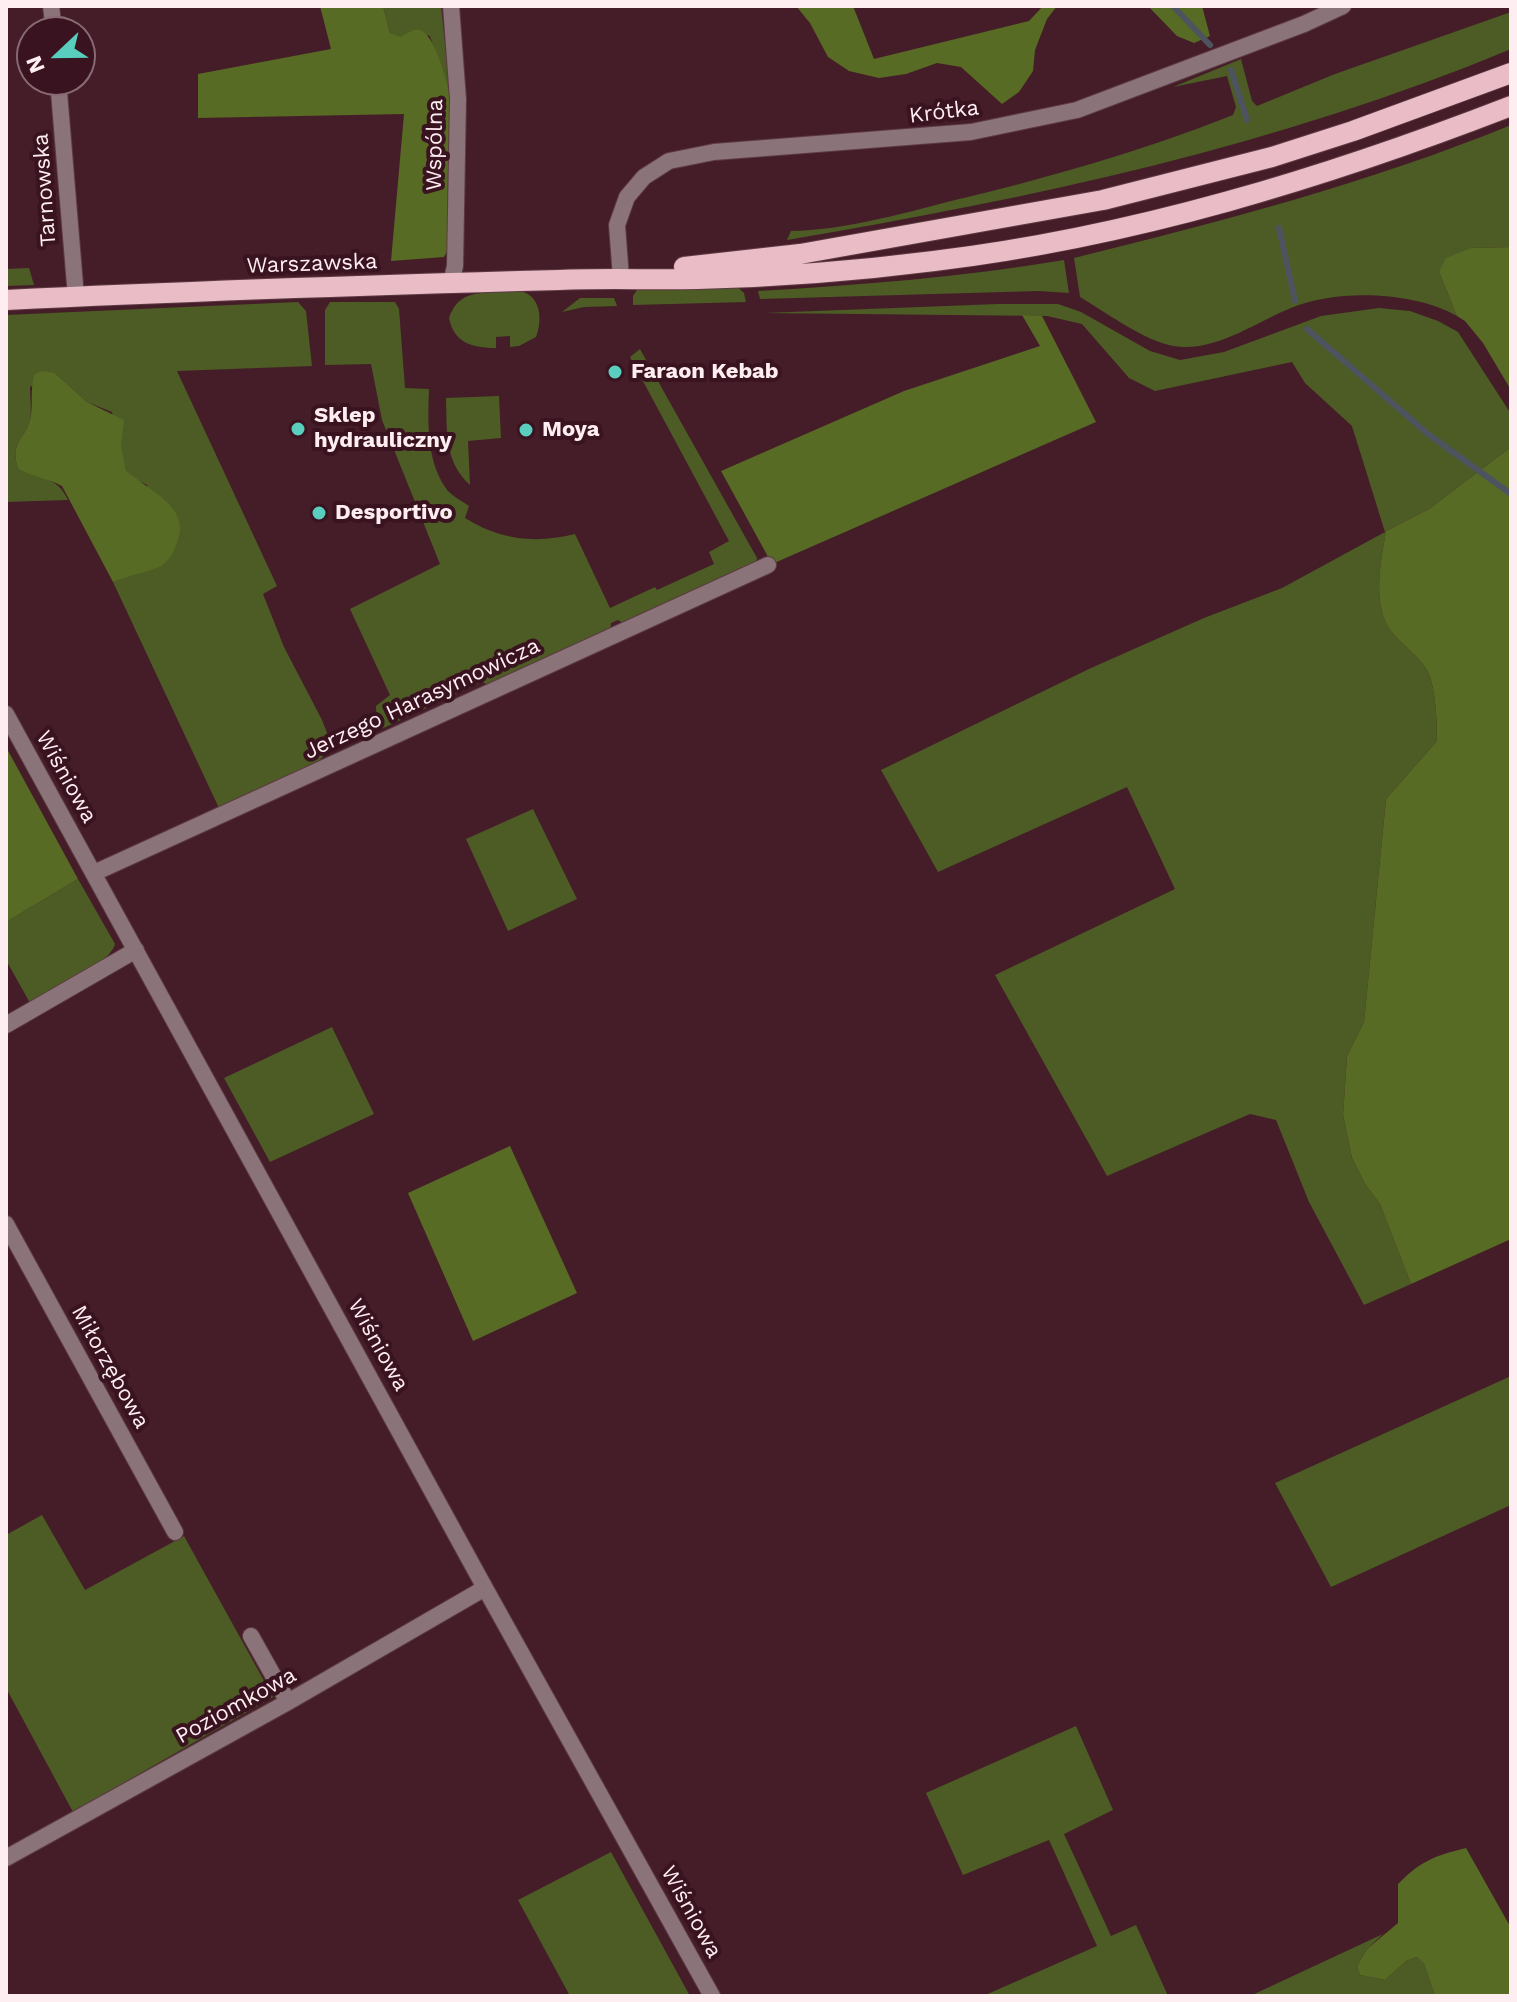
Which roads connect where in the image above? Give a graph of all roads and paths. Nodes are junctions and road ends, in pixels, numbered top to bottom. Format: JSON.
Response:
{"nodes":[{"id":1,"x":451,"y":6,"type":"edge"},
{"id":2,"x":1343,"y":6,"type":"edge"},
{"id":3,"x":1511,"y":73,"type":"edge"},
{"id":4,"x":59,"y":96,"type":"edge"},
{"id":5,"x":1511,"y":106,"type":"edge"},
{"id":6,"x":621,"y":278,"type":"junction"},
{"id":7,"x":451,"y":283,"type":"junction"},
{"id":8,"x":76,"y":297,"type":"junction"},
{"id":9,"x":6,"y":300,"type":"edge"},
{"id":10,"x":768,"y":565,"type":"dead end"},
{"id":11,"x":6,"y":714,"type":"edge"},
{"id":12,"x":94,"y":873,"type":"junction"},
{"id":13,"x":136,"y":950,"type":"junction"},
{"id":14,"x":6,"y":1025,"type":"edge"},
{"id":15,"x":6,"y":1224,"type":"edge"},
{"id":16,"x":175,"y":1532,"type":"dead end"},
{"id":17,"x":485,"y":1588,"type":"junction"},
{"id":18,"x":251,"y":1636,"type":"dead end"},
{"id":19,"x":288,"y":1702,"type":"junction"},
{"id":20,"x":6,"y":1858,"type":"edge"},
{"id":21,"x":712,"y":1996,"type":"edge"}],
"edges":[{"from":1,"to":7,"type":"street","name":"Wspólna"},
{"from":2,"to":6,"type":"street","name":"Krótka"},
{"from":3,"to":6,"type":"main road"},
{"from":4,"to":8,"type":"street","name":"Tarnowska"},
{"from":5,"to":6,"type":"main road"},
{"from":6,"to":7,"type":"main road","name":"Warszawska"},
{"from":7,"to":8,"type":"main road","name":"Warszawska"},
{"from":8,"to":9,"type":"main road","name":"Warszawska"},
{"from":10,"to":12,"type":"street","name":"Jerzego Harasymowicza"},
{"from":11,"to":12,"type":"street","name":"Wiśniowa"},
{"from":12,"to":13,"type":"street","name":"Wiśniowa"},
{"from":13,"to":14,"type":"street"},
{"from":13,"to":17,"type":"street","name":"Wiśniowa"},
{"from":15,"to":16,"type":"street","name":"Miłorzębowa"},
{"from":17,"to":19,"type":"street","name":"Poziomkowa"},
{"from":17,"to":21,"type":"street","name":"Wiśniowa"},
{"from":18,"to":19,"type":"street"},
{"from":19,"to":20,"type":"street","name":"Poziomkowa"}]}
